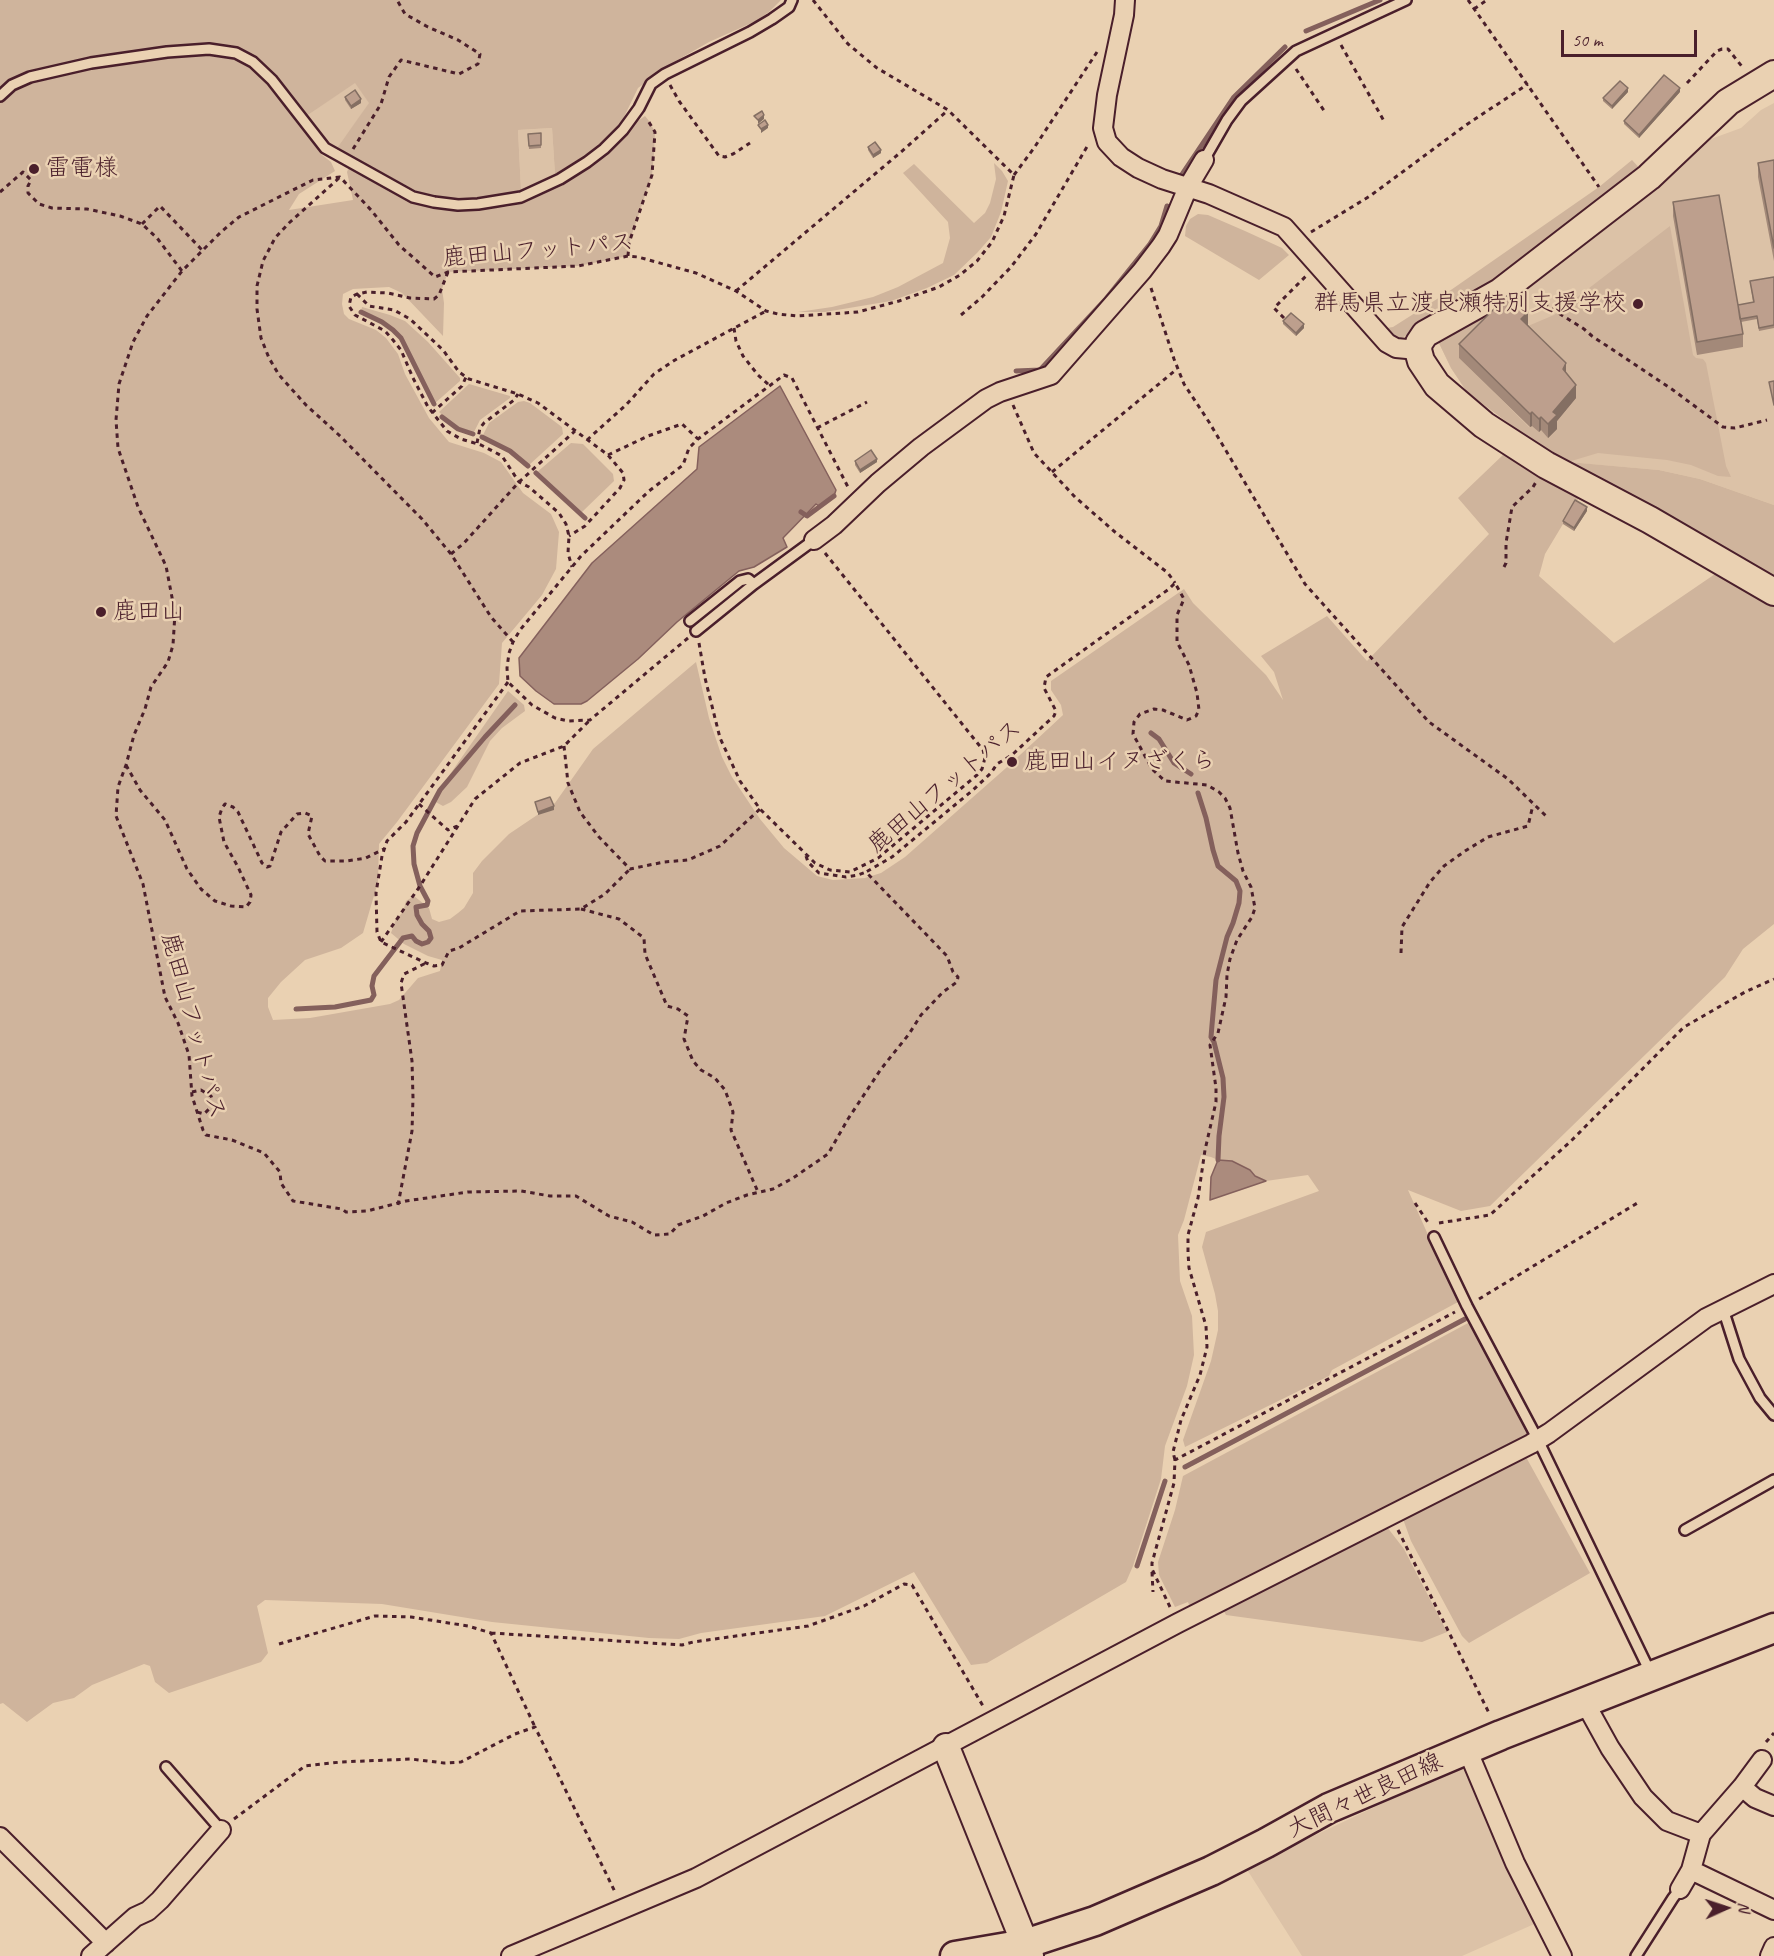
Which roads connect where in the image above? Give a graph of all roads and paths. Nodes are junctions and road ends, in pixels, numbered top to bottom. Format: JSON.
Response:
{"nodes":[{"id":1,"x":397,"y":0,"type":"edge"},
{"id":2,"x":792,"y":0,"type":"edge"},
{"id":3,"x":813,"y":0,"type":"edge"},
{"id":4,"x":1125,"y":0,"type":"edge"},
{"id":5,"x":1406,"y":0,"type":"edge"},
{"id":6,"x":1468,"y":0,"type":"edge"},
{"id":7,"x":1487,"y":0,"type":"edge"},
{"id":8,"x":1474,"y":9,"type":"junction"},
{"id":9,"x":1335,"y":32,"type":"junction"},
{"id":10,"x":1101,"y":46,"type":"dead end"},
{"id":11,"x":1287,"y":59,"type":"junction"},
{"id":12,"x":665,"y":74,"type":"junction"},
{"id":13,"x":1765,"y":79,"type":"edge"},
{"id":14,"x":1687,"y":83,"type":"dead end"},
{"id":15,"x":1528,"y":84,"type":"junction"},
{"id":16,"x":0,"y":96,"type":"edge"},
{"id":17,"x":639,"y":108,"type":"junction"},
{"id":18,"x":948,"y":110,"type":"junction"},
{"id":19,"x":1325,"y":112,"type":"dead end"},
{"id":20,"x":1384,"y":121,"type":"dead end"},
{"id":21,"x":1103,"y":128,"type":"junction"},
{"id":22,"x":750,"y":143,"type":"dead end"},
{"id":23,"x":345,"y":160,"type":"junction"},
{"id":24,"x":1204,"y":160,"type":"joint"},
{"id":25,"x":1014,"y":175,"type":"junction"},
{"id":26,"x":340,"y":177,"type":"junction"},
{"id":27,"x":1599,"y":187,"type":"dead end"},
{"id":28,"x":1188,"y":188,"type":"junction"},
{"id":29,"x":0,"y":192,"type":"edge"},
{"id":30,"x":142,"y":224,"type":"junction"},
{"id":31,"x":1297,"y":240,"type":"junction"},
{"id":32,"x":203,"y":250,"type":"junction"},
{"id":33,"x":628,"y":256,"type":"junction"},
{"id":34,"x":1318,"y":264,"type":"junction"},
{"id":35,"x":182,"y":272,"type":"junction"},
{"id":36,"x":448,"y":272,"type":"junction"},
{"id":37,"x":1142,"y":272,"type":"junction"},
{"id":38,"x":736,"y":291,"type":"junction"},
{"id":39,"x":357,"y":294,"type":"junction"},
{"id":40,"x":1544,"y":304,"type":"dead end"},
{"id":41,"x":766,"y":311,"type":"junction"},
{"id":42,"x":961,"y":315,"type":"dead end"},
{"id":43,"x":1284,"y":318,"type":"edge"},
{"id":44,"x":734,"y":328,"type":"junction"},
{"id":45,"x":1418,"y":350,"type":"junction"},
{"id":46,"x":1177,"y":369,"type":"junction"},
{"id":47,"x":466,"y":377,"type":"junction"},
{"id":48,"x":771,"y":385,"type":"junction"},
{"id":49,"x":1011,"y":389,"type":"junction"},
{"id":50,"x":518,"y":394,"type":"junction"},
{"id":51,"x":867,"y":402,"type":"dead end"},
{"id":52,"x":432,"y":413,"type":"junction"},
{"id":53,"x":1767,"y":420,"type":"dead end"},
{"id":54,"x":817,"y":428,"type":"junction"},
{"id":55,"x":575,"y":431,"type":"junction"},
{"id":56,"x":698,"y":439,"type":"junction"},
{"id":57,"x":587,"y":440,"type":"junction"},
{"id":58,"x":477,"y":443,"type":"junction"},
{"id":59,"x":608,"y":455,"type":"junction"},
{"id":60,"x":1546,"y":465,"type":"junction"},
{"id":61,"x":1052,"y":472,"type":"junction"},
{"id":62,"x":519,"y":482,"type":"junction"},
{"id":63,"x":857,"y":503,"type":"junction"},
{"id":64,"x":569,"y":536,"type":"junction"},
{"id":65,"x":814,"y":540,"type":"junction"},
{"id":66,"x":451,"y":554,"type":"junction"},
{"id":67,"x":572,"y":567,"type":"junction"},
{"id":68,"x":1504,"y":567,"type":"dead end"},
{"id":69,"x":1174,"y":583,"type":"junction"},
{"id":70,"x":754,"y":584,"type":"junction"},
{"id":71,"x":1774,"y":592,"type":"edge"},
{"id":72,"x":690,"y":621,"type":"dead end"},
{"id":73,"x":696,"y":631,"type":"junction"},
{"id":74,"x":513,"y":642,"type":"junction"},
{"id":75,"x":508,"y":682,"type":"junction"},
{"id":76,"x":590,"y":720,"type":"junction"},
{"id":77,"x":564,"y":747,"type":"junction"},
{"id":78,"x":126,"y":765,"type":"junction"},
{"id":79,"x":419,"y":804,"type":"junction"},
{"id":80,"x":1533,"y":805,"type":"junction"},
{"id":81,"x":760,"y":809,"type":"junction"},
{"id":82,"x":1546,"y":816,"type":"dead end"},
{"id":83,"x":458,"y":825,"type":"junction"},
{"id":84,"x":385,"y":849,"type":"junction"},
{"id":85,"x":805,"y":853,"type":"junction"},
{"id":86,"x":630,"y":869,"type":"junction"},
{"id":87,"x":866,"y":872,"type":"junction"},
{"id":88,"x":581,"y":909,"type":"junction"},
{"id":89,"x":381,"y":942,"type":"junction"},
{"id":90,"x":1401,"y":953,"type":"dead end"},
{"id":91,"x":426,"y":963,"type":"junction"},
{"id":92,"x":1774,"y":979,"type":"edge"},
{"id":93,"x":192,"y":1092,"type":"junction"},
{"id":94,"x":196,"y":1111,"type":"junction"},
{"id":95,"x":758,"y":1191,"type":"junction"},
{"id":96,"x":1639,"y":1202,"type":"dead end"},
{"id":97,"x":1415,"y":1203,"type":"dead end"},
{"id":98,"x":398,"y":1204,"type":"junction"},
{"id":99,"x":1429,"y":1225,"type":"junction"},
{"id":100,"x":1434,"y":1237,"type":"joint"},
{"id":101,"x":1774,"y":1284,"type":"edge"},
{"id":102,"x":1467,"y":1306,"type":"junction"},
{"id":103,"x":1723,"y":1309,"type":"junction"},
{"id":104,"x":1774,"y":1415,"type":"edge"},
{"id":105,"x":1538,"y":1440,"type":"junction"},
{"id":106,"x":1174,"y":1460,"type":"junction"},
{"id":107,"x":1774,"y":1480,"type":"edge"},
{"id":108,"x":1390,"y":1514,"type":"junction"},
{"id":109,"x":1685,"y":1530,"type":"dead end"},
{"id":110,"x":1152,"y":1569,"type":"junction"},
{"id":111,"x":1153,"y":1592,"type":"dead end"},
{"id":112,"x":1174,"y":1616,"type":"dead end"},
{"id":113,"x":1774,"y":1628,"type":"edge"},
{"id":114,"x":491,"y":1633,"type":"junction"},
{"id":115,"x":279,"y":1644,"type":"dead end"},
{"id":116,"x":1652,"y":1676,"type":"junction"},
{"id":117,"x":1584,"y":1701,"type":"junction"},
{"id":118,"x":991,"y":1721,"type":"junction"},
{"id":119,"x":535,"y":1727,"type":"junction"},
{"id":120,"x":1501,"y":1735,"type":"junction"},
{"id":121,"x":946,"y":1747,"type":"junction"},
{"id":122,"x":1467,"y":1749,"type":"junction"},
{"id":123,"x":1762,"y":1760,"type":"dead end"},
{"id":124,"x":166,"y":1767,"type":"dead end"},
{"id":125,"x":1742,"y":1787,"type":"junction"},
{"id":126,"x":1774,"y":1806,"type":"edge"},
{"id":127,"x":221,"y":1830,"type":"junction"},
{"id":128,"x":1701,"y":1834,"type":"junction"},
{"id":129,"x":0,"y":1837,"type":"edge"},
{"id":130,"x":1691,"y":1870,"type":"junction"},
{"id":131,"x":1680,"y":1889,"type":"joint"},
{"id":132,"x":624,"y":1910,"type":"junction"},
{"id":133,"x":1774,"y":1910,"type":"edge"},
{"id":134,"x":106,"y":1943,"type":"junction"},
{"id":135,"x":1774,"y":1947,"type":"edge"},
{"id":136,"x":1027,"y":1950,"type":"edge"},
{"id":137,"x":1638,"y":1955,"type":"edge"},
{"id":138,"x":91,"y":1956,"type":"edge"},
{"id":139,"x":511,"y":1956,"type":"edge"},
{"id":140,"x":955,"y":1956,"type":"edge"},
{"id":141,"x":1562,"y":1956,"type":"edge"},
{"id":142,"x":1770,"y":1956,"type":"edge"}],
"edges":[{"from":1,"to":23,"type":"path"},
{"from":2,"to":12,"type":"lane"},
{"from":3,"to":18,"type":"path"},
{"from":4,"to":21,"type":"street"},
{"from":5,"to":9,"type":"lane"},
{"from":6,"to":8,"type":"path"},
{"from":7,"to":8,"type":"path"},
{"from":8,"to":15,"type":"path"},
{"from":9,"to":11,"type":"lane"},
{"from":9,"to":20,"type":"path"},
{"from":10,"to":25,"type":"path"},
{"from":11,"to":19,"type":"path"},
{"from":11,"to":24,"type":"lane"},
{"from":12,"to":17,"type":"lane"},
{"from":12,"to":22,"type":"path"},
{"from":13,"to":14,"type":"path"},
{"from":13,"to":45,"type":"street"},
{"from":15,"to":27,"type":"path"},
{"from":15,"to":31,"type":"path"},
{"from":16,"to":23,"type":"lane"},
{"from":17,"to":23,"type":"lane"},
{"from":17,"to":33,"type":"path"},
{"from":18,"to":25,"type":"path"},
{"from":18,"to":38,"type":"path"},
{"from":21,"to":28,"type":"street"},
{"from":21,"to":42,"type":"path"},
{"from":24,"to":28,"type":"street"},
{"from":25,"to":41,"type":"path","name":"鹿田山フットパス"},
{"from":26,"to":32,"type":"path","name":"鹿田山フットパス"},
{"from":26,"to":36,"type":"path","name":"鹿田山フットパス"},
{"from":26,"to":66,"type":"path"},
{"from":28,"to":31,"type":"street"},
{"from":28,"to":37,"type":"street"},
{"from":29,"to":30,"type":"path"},
{"from":30,"to":32,"type":"path"},
{"from":30,"to":35,"type":"path"},
{"from":31,"to":34,"type":"street"},
{"from":32,"to":35,"type":"path","name":"鹿田山フットパス"},
{"from":33,"to":36,"type":"path","name":"鹿田山フットパス"},
{"from":33,"to":38,"type":"path","name":"鹿田山フットパス"},
{"from":34,"to":43,"type":"path"},
{"from":34,"to":45,"type":"street"},
{"from":35,"to":78,"type":"path","name":"鹿田山フットパス"},
{"from":36,"to":39,"type":"path"},
{"from":37,"to":46,"type":"path"},
{"from":37,"to":49,"type":"street"},
{"from":38,"to":41,"type":"path","name":"鹿田山フットパス"},
{"from":39,"to":47,"type":"path"},
{"from":39,"to":52,"type":"path"},
{"from":40,"to":53,"type":"path"},
{"from":41,"to":44,"type":"path"},
{"from":44,"to":48,"type":"path"},
{"from":44,"to":57,"type":"path"},
{"from":45,"to":60,"type":"street"},
{"from":46,"to":61,"type":"path"},
{"from":46,"to":80,"type":"path"},
{"from":47,"to":50,"type":"path"},
{"from":47,"to":52,"type":"path"},
{"from":48,"to":54,"type":"path"},
{"from":48,"to":56,"type":"path"},
{"from":49,"to":61,"type":"path"},
{"from":49,"to":63,"type":"street"},
{"from":50,"to":55,"type":"path"},
{"from":50,"to":58,"type":"path"},
{"from":51,"to":54,"type":"path"},
{"from":52,"to":58,"type":"path"},
{"from":54,"to":63,"type":"path"},
{"from":55,"to":57,"type":"path"},
{"from":55,"to":62,"type":"path"},
{"from":56,"to":59,"type":"path"},
{"from":56,"to":67,"type":"path"},
{"from":57,"to":59,"type":"path"},
{"from":58,"to":62,"type":"path"},
{"from":59,"to":64,"type":"path"},
{"from":60,"to":68,"type":"path"},
{"from":60,"to":71,"type":"street"},
{"from":61,"to":69,"type":"path"},
{"from":62,"to":64,"type":"path"},
{"from":62,"to":66,"type":"path"},
{"from":63,"to":65,"type":"street"},
{"from":64,"to":67,"type":"path"},
{"from":65,"to":70,"type":"lane"},
{"from":65,"to":85,"type":"path"},
{"from":66,"to":74,"type":"path"},
{"from":67,"to":74,"type":"path"},
{"from":69,"to":87,"type":"path","name":"鹿田山フットパス"},
{"from":69,"to":106,"type":"path"},
{"from":70,"to":72,"type":"lane"},
{"from":70,"to":73,"type":"lane"},
{"from":73,"to":76,"type":"path"},
{"from":73,"to":81,"type":"path"},
{"from":74,"to":75,"type":"path"},
{"from":75,"to":76,"type":"path"},
{"from":75,"to":79,"type":"path"},
{"from":76,"to":77,"type":"path"},
{"from":77,"to":83,"type":"path"},
{"from":77,"to":86,"type":"path"},
{"from":78,"to":84,"type":"path"},
{"from":78,"to":93,"type":"path","name":"鹿田山フットパス"},
{"from":79,"to":83,"type":"path"},
{"from":79,"to":84,"type":"path"},
{"from":80,"to":82,"type":"path"},
{"from":80,"to":90,"type":"path"},
{"from":81,"to":85,"type":"path"},
{"from":81,"to":86,"type":"path"},
{"from":83,"to":89,"type":"path"},
{"from":84,"to":89,"type":"path"},
{"from":85,"to":87,"type":"path"},
{"from":86,"to":88,"type":"path"},
{"from":87,"to":95,"type":"path","name":"鹿田山フットパス"},
{"from":88,"to":91,"type":"path"},
{"from":88,"to":95,"type":"path"},
{"from":89,"to":91,"type":"path"},
{"from":91,"to":98,"type":"path"},
{"from":92,"to":99,"type":"path"},
{"from":93,"to":94,"type":"path","name":"鹿田山フットパス"},
{"from":93,"to":94,"type":"path"},
{"from":94,"to":98,"type":"path","name":"鹿田山フットパス"},
{"from":95,"to":98,"type":"path","name":"鹿田山フットパス"},
{"from":96,"to":102,"type":"path"},
{"from":97,"to":99,"type":"path"},
{"from":99,"to":100,"type":"path"},
{"from":100,"to":102,"type":"lane"},
{"from":101,"to":103,"type":"street"},
{"from":102,"to":105,"type":"lane"},
{"from":102,"to":106,"type":"path"},
{"from":103,"to":104,"type":"lane"},
{"from":103,"to":105,"type":"street"},
{"from":105,"to":108,"type":"street"},
{"from":105,"to":116,"type":"lane"},
{"from":106,"to":110,"type":"path"},
{"from":107,"to":109,"type":"lane"},
{"from":108,"to":118,"type":"street"},
{"from":108,"to":120,"type":"path"},
{"from":110,"to":111,"type":"path"},
{"from":110,"to":112,"type":"path"},
{"from":113,"to":116,"type":"main road","name":"大間々世良田線"},
{"from":114,"to":115,"type":"path"},
{"from":114,"to":118,"type":"path"},
{"from":114,"to":119,"type":"path"},
{"from":116,"to":117,"type":"main road","name":"大間々世良田線"},
{"from":117,"to":120,"type":"main road","name":"大間々世良田線"},
{"from":117,"to":128,"type":"street"},
{"from":118,"to":121,"type":"street"},
{"from":119,"to":127,"type":"path"},
{"from":119,"to":132,"type":"path"},
{"from":120,"to":122,"type":"main road","name":"大間々世良田線"},
{"from":121,"to":132,"type":"street"},
{"from":121,"to":136,"type":"street"},
{"from":122,"to":136,"type":"main road","name":"大間々世良田線"},
{"from":122,"to":141,"type":"street"},
{"from":123,"to":125,"type":"street"},
{"from":124,"to":127,"type":"lane"},
{"from":125,"to":126,"type":"street"},
{"from":125,"to":128,"type":"street"},
{"from":127,"to":134,"type":"street"},
{"from":128,"to":130,"type":"street"},
{"from":129,"to":134,"type":"street"},
{"from":130,"to":131,"type":"street"},
{"from":130,"to":133,"type":"street"},
{"from":131,"to":137,"type":"lane"},
{"from":132,"to":139,"type":"street"},
{"from":134,"to":138,"type":"street"},
{"from":135,"to":142,"type":"street"},
{"from":136,"to":140,"type":"main road","name":"大間々世良田線"}]}
